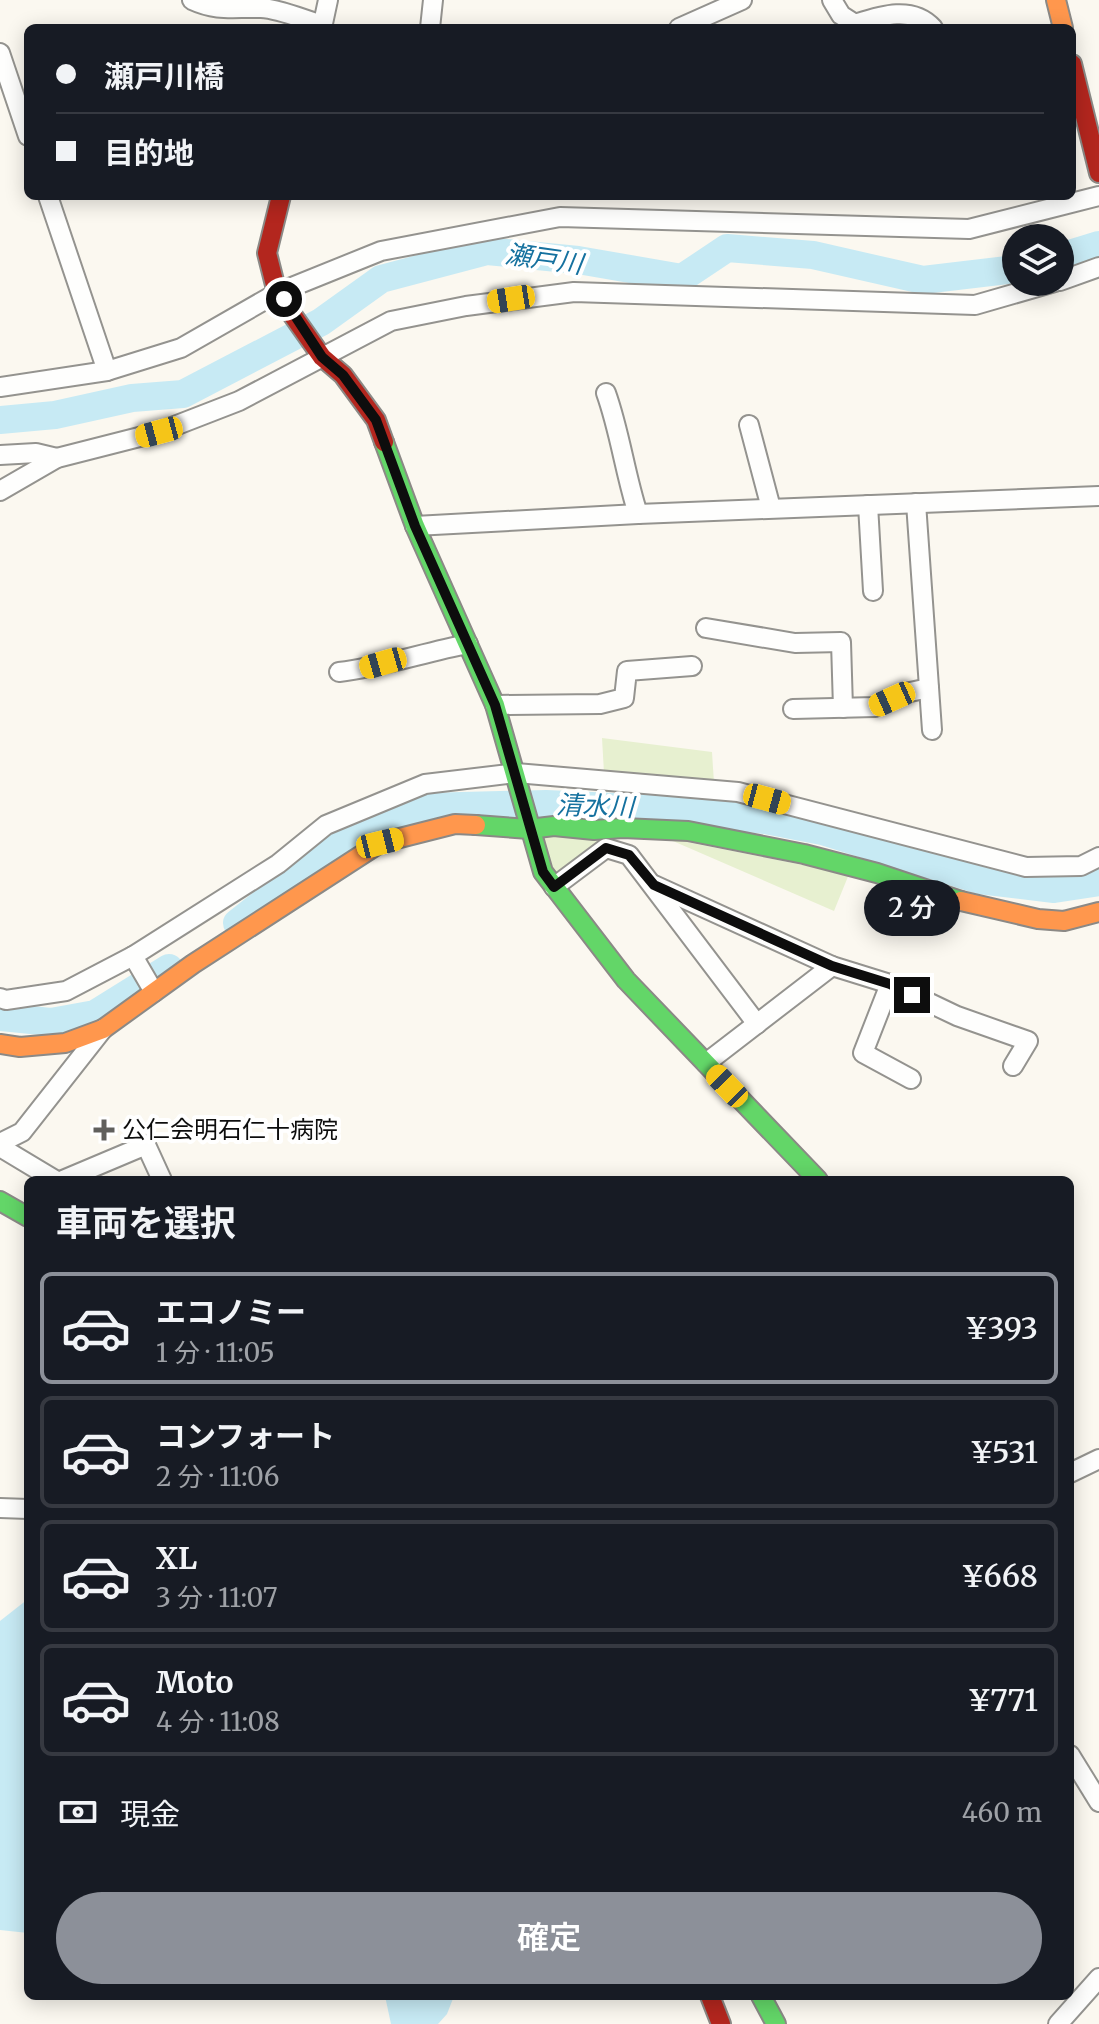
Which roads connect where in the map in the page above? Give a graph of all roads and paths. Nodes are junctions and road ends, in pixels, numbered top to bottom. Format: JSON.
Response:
{"nodes":[{"id":1,"x":192,"y":0,"type":"edge"},
{"id":2,"x":328,"y":0,"type":"edge"},
{"id":3,"x":433,"y":0,"type":"edge"},
{"id":4,"x":742,"y":0,"type":"edge"},
{"id":5,"x":832,"y":0,"type":"edge"},
{"id":6,"x":1056,"y":0,"type":"edge"},
{"id":7,"x":314,"y":24,"type":"edge"},
{"id":8,"x":324,"y":24,"type":"edge"},
{"id":9,"x":430,"y":24,"type":"edge"},
{"id":10,"x":688,"y":24,"type":"edge"},
{"id":11,"x":855,"y":24,"type":"edge"},
{"id":12,"x":855,"y":24,"type":"edge"},
{"id":13,"x":929,"y":24,"type":"edge"},
{"id":14,"x":1062,"y":24,"type":"edge"},
{"id":15,"x":0,"y":53,"type":"edge"},
{"id":16,"x":6,"y":94,"type":"edge"},
{"id":17,"x":1076,"y":96,"type":"edge"},
{"id":18,"x":24,"y":128,"type":"edge"},
{"id":19,"x":1081,"y":136,"type":"edge"},
{"id":20,"x":1098,"y":162,"type":"edge"},
{"id":21,"x":1099,"y":196,"type":"edge"},
{"id":22,"x":49,"y":200,"type":"edge"},
{"id":23,"x":280,"y":200,"type":"edge"},
{"id":24,"x":1099,"y":267,"type":"edge"},
{"id":25,"x":1074,"y":276,"type":"edge"},
{"id":26,"x":281,"y":296,"type":"junction"},
{"id":27,"x":1006,"y":296,"type":"edge"},
{"id":28,"x":319,"y":353,"type":"junction"},
{"id":29,"x":107,"y":371,"type":"junction"},
{"id":30,"x":0,"y":387,"type":"edge"},
{"id":31,"x":606,"y":393,"type":"dead end"},
{"id":32,"x":749,"y":425,"type":"dead end"},
{"id":33,"x":0,"y":455,"type":"edge"},
{"id":34,"x":57,"y":458,"type":"junction"},
{"id":35,"x":0,"y":491,"type":"edge"},
{"id":36,"x":1099,"y":496,"type":"edge"},
{"id":37,"x":916,"y":503,"type":"junction"},
{"id":38,"x":868,"y":505,"type":"junction"},
{"id":39,"x":771,"y":508,"type":"junction"},
{"id":40,"x":638,"y":514,"type":"junction"},
{"id":41,"x":415,"y":526,"type":"junction"},
{"id":42,"x":873,"y":591,"type":"dead end"},
{"id":43,"x":706,"y":628,"type":"dead end"},
{"id":44,"x":468,"y":644,"type":"junction"},
{"id":45,"x":692,"y":666,"type":"dead end"},
{"id":46,"x":339,"y":672,"type":"dead end"},
{"id":47,"x":929,"y":688,"type":"junction"},
{"id":48,"x":495,"y":705,"type":"junction"},
{"id":49,"x":843,"y":708,"type":"junction"},
{"id":50,"x":793,"y":709,"type":"dead end"},
{"id":51,"x":932,"y":730,"type":"dead end"},
{"id":52,"x":516,"y":773,"type":"junction"},
{"id":53,"x":529,"y":829,"type":"junction"},
{"id":54,"x":1099,"y":857,"type":"edge"},
{"id":55,"x":654,"y":885,"type":"junction"},
{"id":56,"x":554,"y":887,"type":"junction"},
{"id":57,"x":1099,"y":912,"type":"edge"},
{"id":58,"x":133,"y":956,"type":"junction"},
{"id":59,"x":832,"y":966,"type":"junction"},
{"id":60,"x":890,"y":984,"type":"junction"},
{"id":61,"x":154,"y":992,"type":"junction"},
{"id":62,"x":0,"y":998,"type":"edge"},
{"id":63,"x":757,"y":1024,"type":"junction"},
{"id":64,"x":103,"y":1029,"type":"junction"},
{"id":65,"x":0,"y":1044,"type":"edge"},
{"id":66,"x":706,"y":1063,"type":"junction"},
{"id":67,"x":1013,"y":1066,"type":"dead end"},
{"id":68,"x":911,"y":1079,"type":"dead end"},
{"id":69,"x":0,"y":1145,"type":"edge"},
{"id":70,"x":49,"y":1176,"type":"edge"},
{"id":71,"x":72,"y":1176,"type":"edge"},
{"id":72,"x":160,"y":1176,"type":"edge"},
{"id":73,"x":814,"y":1176,"type":"edge"},
{"id":74,"x":0,"y":1201,"type":"edge"},
{"id":75,"x":24,"y":1215,"type":"edge"},
{"id":76,"x":1099,"y":1459,"type":"edge"},
{"id":77,"x":1074,"y":1471,"type":"edge"},
{"id":78,"x":0,"y":1508,"type":"edge"},
{"id":79,"x":24,"y":1509,"type":"edge"},
{"id":80,"x":1074,"y":1761,"type":"edge"},
{"id":81,"x":1099,"y":1802,"type":"edge"},
{"id":82,"x":1099,"y":1978,"type":"edge"},
{"id":83,"x":712,"y":2000,"type":"edge"},
{"id":84,"x":763,"y":2000,"type":"edge"},
{"id":85,"x":721,"y":2024,"type":"edge"},
{"id":86,"x":776,"y":2024,"type":"edge"},
{"id":87,"x":1058,"y":2024,"type":"edge"}],
"edges":[{"from":1,"to":7,"type":"street"},
{"from":2,"to":8,"type":"street"},
{"from":3,"to":9,"type":"street"},
{"from":4,"to":10,"type":"street"},
{"from":5,"to":11,"type":"street"},
{"from":6,"to":14,"type":"main road"},
{"from":12,"to":13,"type":"street"},
{"from":15,"to":16,"type":"street"},
{"from":16,"to":18,"type":"street"},
{"from":17,"to":19,"type":"main road"},
{"from":19,"to":20,"type":"main road"},
{"from":21,"to":26,"type":"street"},
{"from":22,"to":29,"type":"street"},
{"from":23,"to":26,"type":"main road"},
{"from":24,"to":25,"type":"street"},
{"from":26,"to":28,"type":"main road"},
{"from":26,"to":29,"type":"street"},
{"from":27,"to":28,"type":"street"},
{"from":28,"to":34,"type":"street"},
{"from":28,"to":41,"type":"main road"},
{"from":29,"to":30,"type":"street"},
{"from":31,"to":40,"type":"street"},
{"from":32,"to":39,"type":"street"},
{"from":33,"to":34,"type":"street"},
{"from":34,"to":35,"type":"street"},
{"from":36,"to":37,"type":"street"},
{"from":37,"to":38,"type":"street"},
{"from":37,"to":47,"type":"street"},
{"from":38,"to":39,"type":"street"},
{"from":38,"to":42,"type":"street"},
{"from":39,"to":40,"type":"street"},
{"from":40,"to":41,"type":"street"},
{"from":41,"to":44,"type":"main road"},
{"from":43,"to":49,"type":"street"},
{"from":44,"to":46,"type":"street"},
{"from":44,"to":48,"type":"main road"},
{"from":45,"to":48,"type":"street"},
{"from":47,"to":49,"type":"street"},
{"from":47,"to":51,"type":"street"},
{"from":48,"to":52,"type":"main road"},
{"from":49,"to":50,"type":"street"},
{"from":52,"to":53,"type":"main road"},
{"from":52,"to":54,"type":"street"},
{"from":52,"to":58,"type":"street"},
{"from":53,"to":56,"type":"main road"},
{"from":53,"to":57,"type":"main road"},
{"from":53,"to":61,"type":"main road"},
{"from":55,"to":56,"type":"street"},
{"from":55,"to":59,"type":"street"},
{"from":55,"to":63,"type":"street"},
{"from":56,"to":66,"type":"main road"},
{"from":58,"to":61,"type":"street"},
{"from":58,"to":62,"type":"street"},
{"from":59,"to":60,"type":"street"},
{"from":59,"to":63,"type":"street"},
{"from":60,"to":67,"type":"street"},
{"from":60,"to":68,"type":"street"},
{"from":61,"to":64,"type":"main road"},
{"from":63,"to":66,"type":"street"},
{"from":64,"to":65,"type":"main road"},
{"from":64,"to":69,"type":"street"},
{"from":66,"to":73,"type":"main road"},
{"from":69,"to":70,"type":"street"},
{"from":71,"to":72,"type":"street"},
{"from":74,"to":75,"type":"main road"},
{"from":76,"to":77,"type":"street"},
{"from":78,"to":79,"type":"street"},
{"from":80,"to":81,"type":"street"},
{"from":82,"to":87,"type":"street"},
{"from":83,"to":85,"type":"main road"},
{"from":84,"to":86,"type":"main road"}]}
